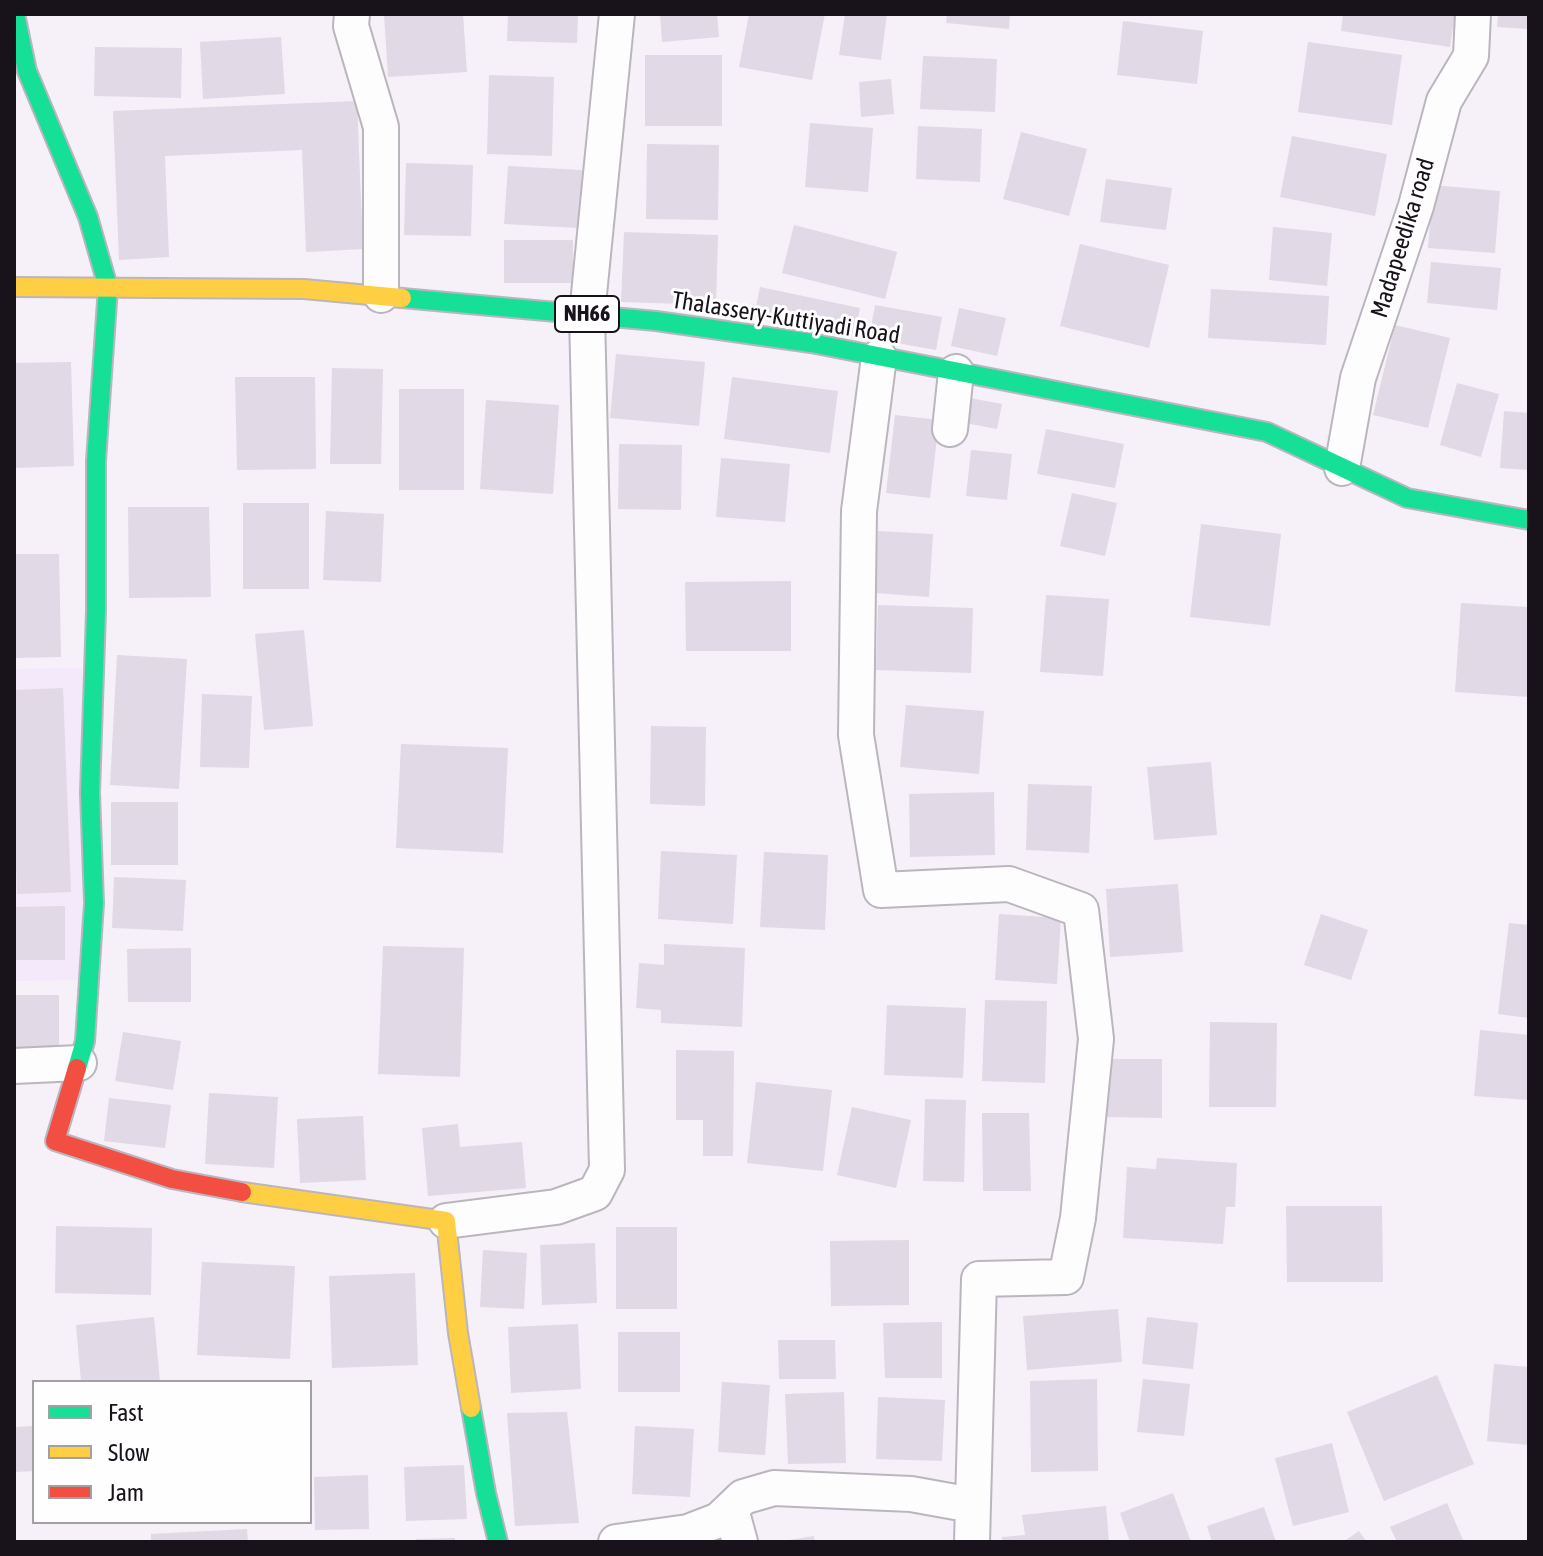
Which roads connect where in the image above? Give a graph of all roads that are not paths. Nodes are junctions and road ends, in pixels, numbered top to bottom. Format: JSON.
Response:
{"nodes":[{"id":1,"x":15,"y":14,"type":"edge"},
{"id":2,"x":352,"y":14,"type":"edge"},
{"id":3,"x":617,"y":14,"type":"edge"},
{"id":4,"x":1473,"y":14,"type":"edge"},
{"id":5,"x":14,"y":287,"type":"edge"},
{"id":6,"x":108,"y":287,"type":"junction"},
{"id":7,"x":381,"y":295,"type":"junction"},
{"id":8,"x":587,"y":314,"type":"junction"},
{"id":9,"x":879,"y":357,"type":"junction"},
{"id":10,"x":956,"y":372,"type":"junction"},
{"id":11,"x":950,"y":429,"type":"dead end"},
{"id":12,"x":1342,"y":468,"type":"junction"},
{"id":13,"x":1529,"y":520,"type":"edge"},
{"id":14,"x":79,"y":1063,"type":"junction"},
{"id":15,"x":14,"y":1066,"type":"edge"},
{"id":16,"x":446,"y":1221,"type":"junction"},
{"id":17,"x":972,"y":1505,"type":"junction"},
{"id":18,"x":731,"y":1509,"type":"junction"},
{"id":19,"x":498,"y":1542,"type":"edge"},
{"id":20,"x":616,"y":1542,"type":"edge"},
{"id":21,"x":740,"y":1542,"type":"edge"},
{"id":22,"x":972,"y":1542,"type":"edge"}],
"edges":[{"from":1,"to":6,"type":"street"},
{"from":2,"to":7,"type":"street"},
{"from":3,"to":8,"type":"street"},
{"from":4,"to":12,"type":"street","name":"Madapeedika road"},
{"from":5,"to":6,"type":"street","name":"Thalassery-Kuttiyadi Road","number":"NH66"},
{"from":6,"to":7,"type":"street","name":"Thalassery-Kuttiyadi Road","number":"NH66"},
{"from":6,"to":14,"type":"street"},
{"from":7,"to":8,"type":"street","name":"Thalassery-Kuttiyadi Road","number":"NH66"},
{"from":8,"to":9,"type":"street","name":"Thalassery-Kuttiyadi Road","number":"NH66"},
{"from":8,"to":16,"type":"street"},
{"from":9,"to":10,"type":"street","name":"Thalassery-Kuttiyadi Road","number":"NH66"},
{"from":9,"to":17,"type":"street"},
{"from":10,"to":11,"type":"street"},
{"from":10,"to":12,"type":"street","name":"Thalassery-Kuttiyadi Road","number":"NH66"},
{"from":12,"to":13,"type":"street","name":"Thalassery-Kuttiyadi Road"},
{"from":14,"to":15,"type":"street"},
{"from":14,"to":16,"type":"street"},
{"from":16,"to":19,"type":"street"},
{"from":17,"to":18,"type":"street"},
{"from":17,"to":22,"type":"street"},
{"from":18,"to":20,"type":"street"},
{"from":18,"to":21,"type":"street"}]}
